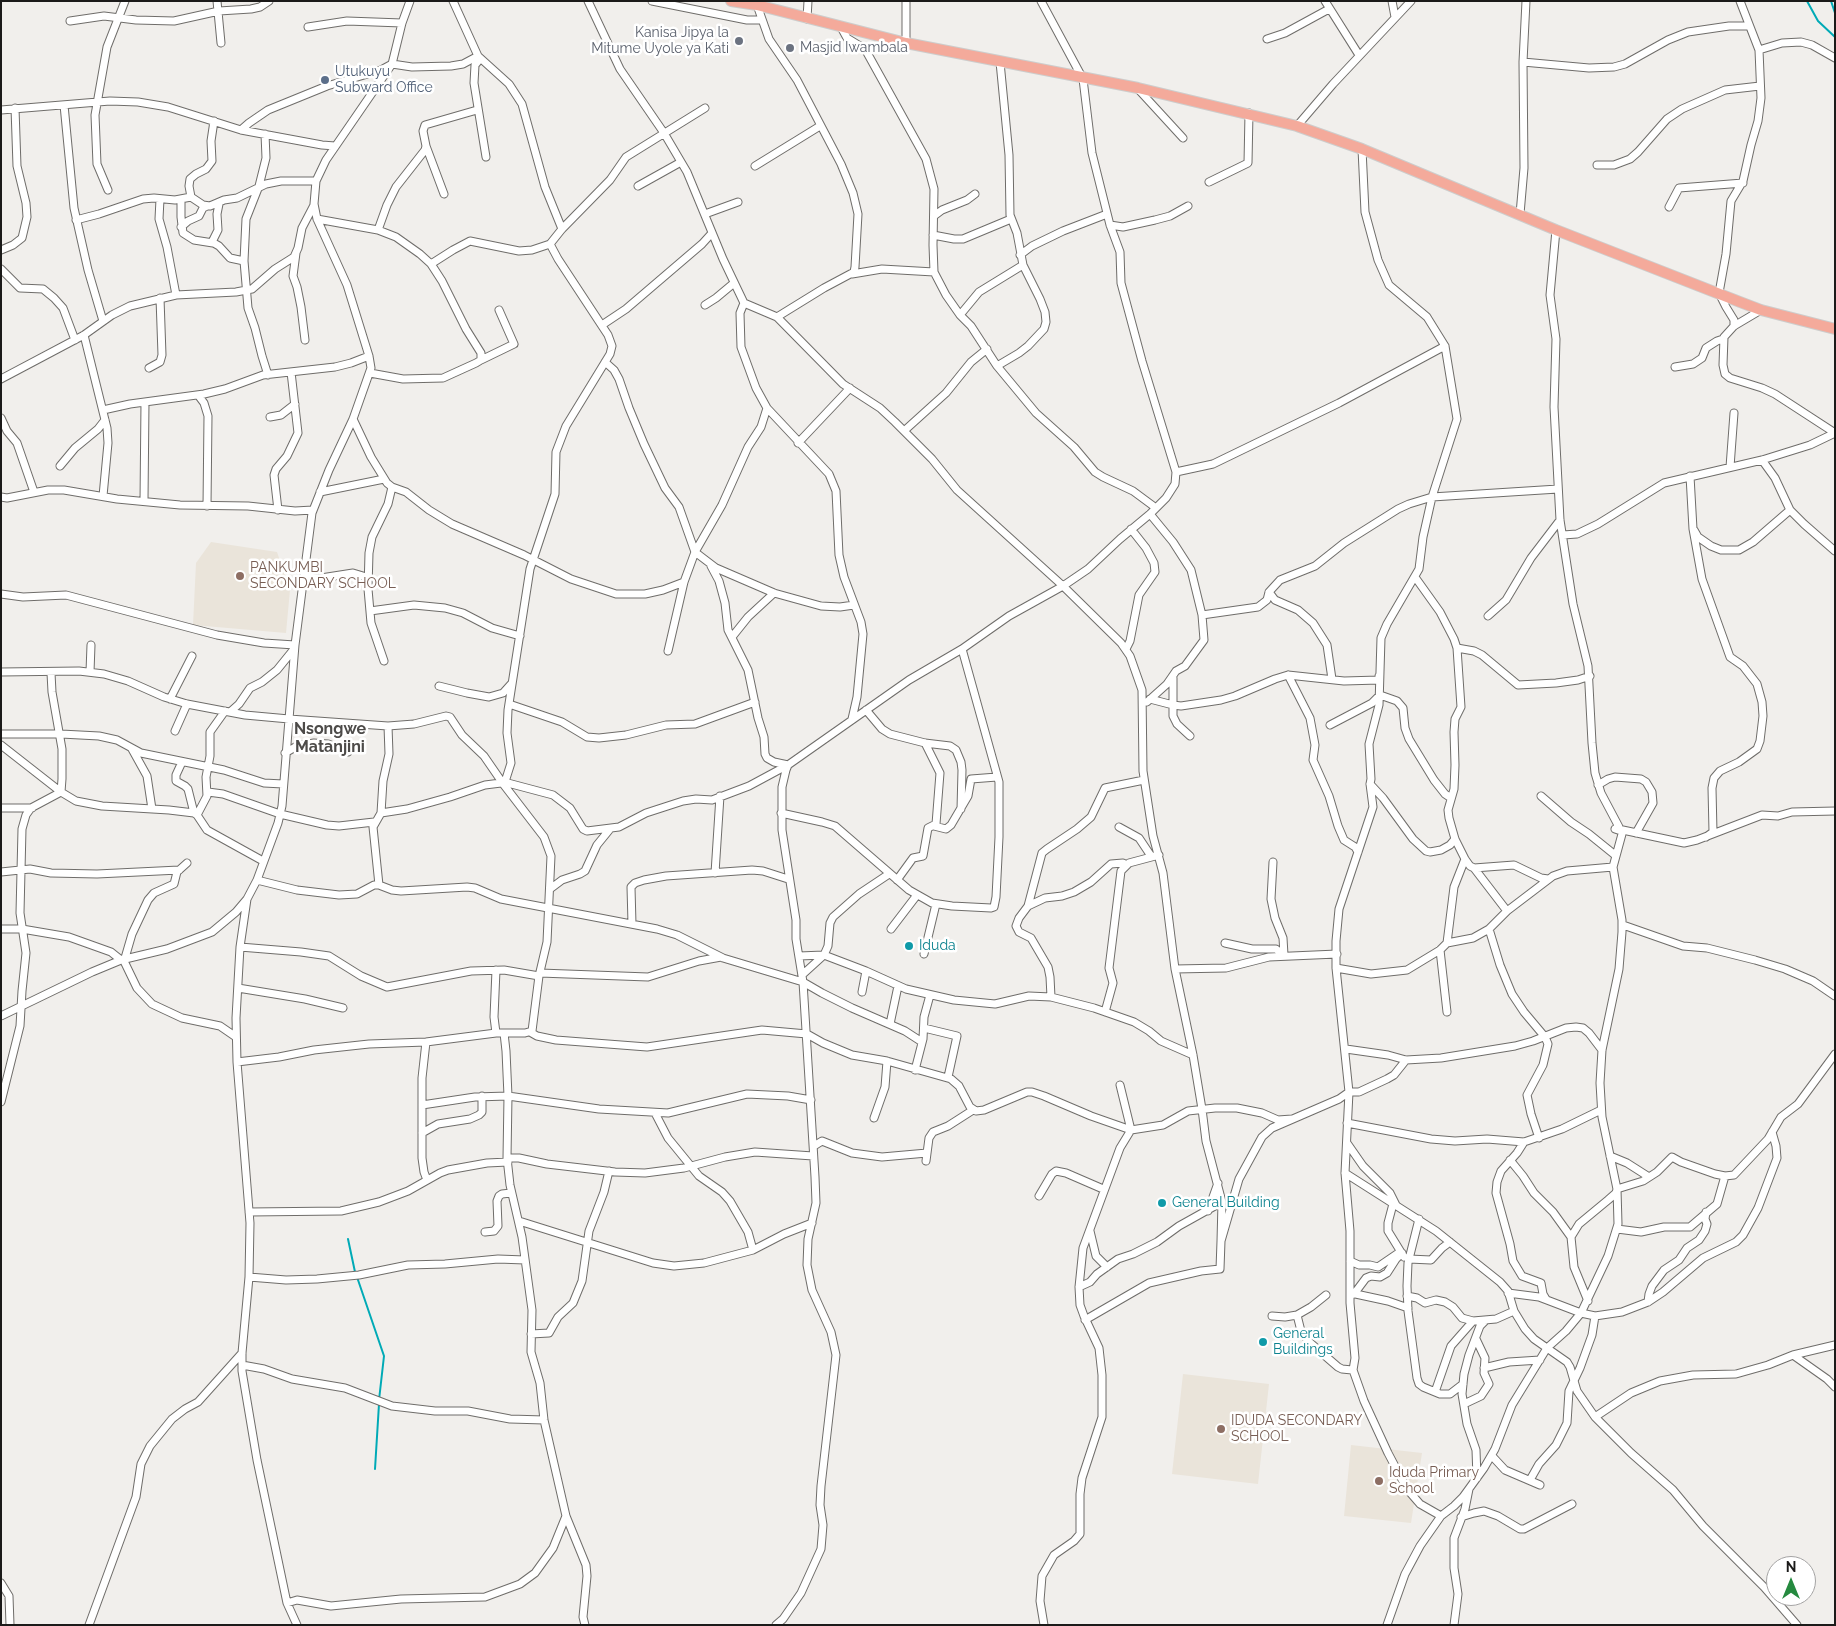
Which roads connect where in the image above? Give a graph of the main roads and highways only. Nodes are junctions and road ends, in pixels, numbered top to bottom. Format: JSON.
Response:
{"nodes":[{"id":1,"x":732,"y":1,"type":"edge"},
{"id":2,"x":1835,"y":329,"type":"edge"}],
"edges":[{"from":1,"to":2,"type":"highway"}]}
